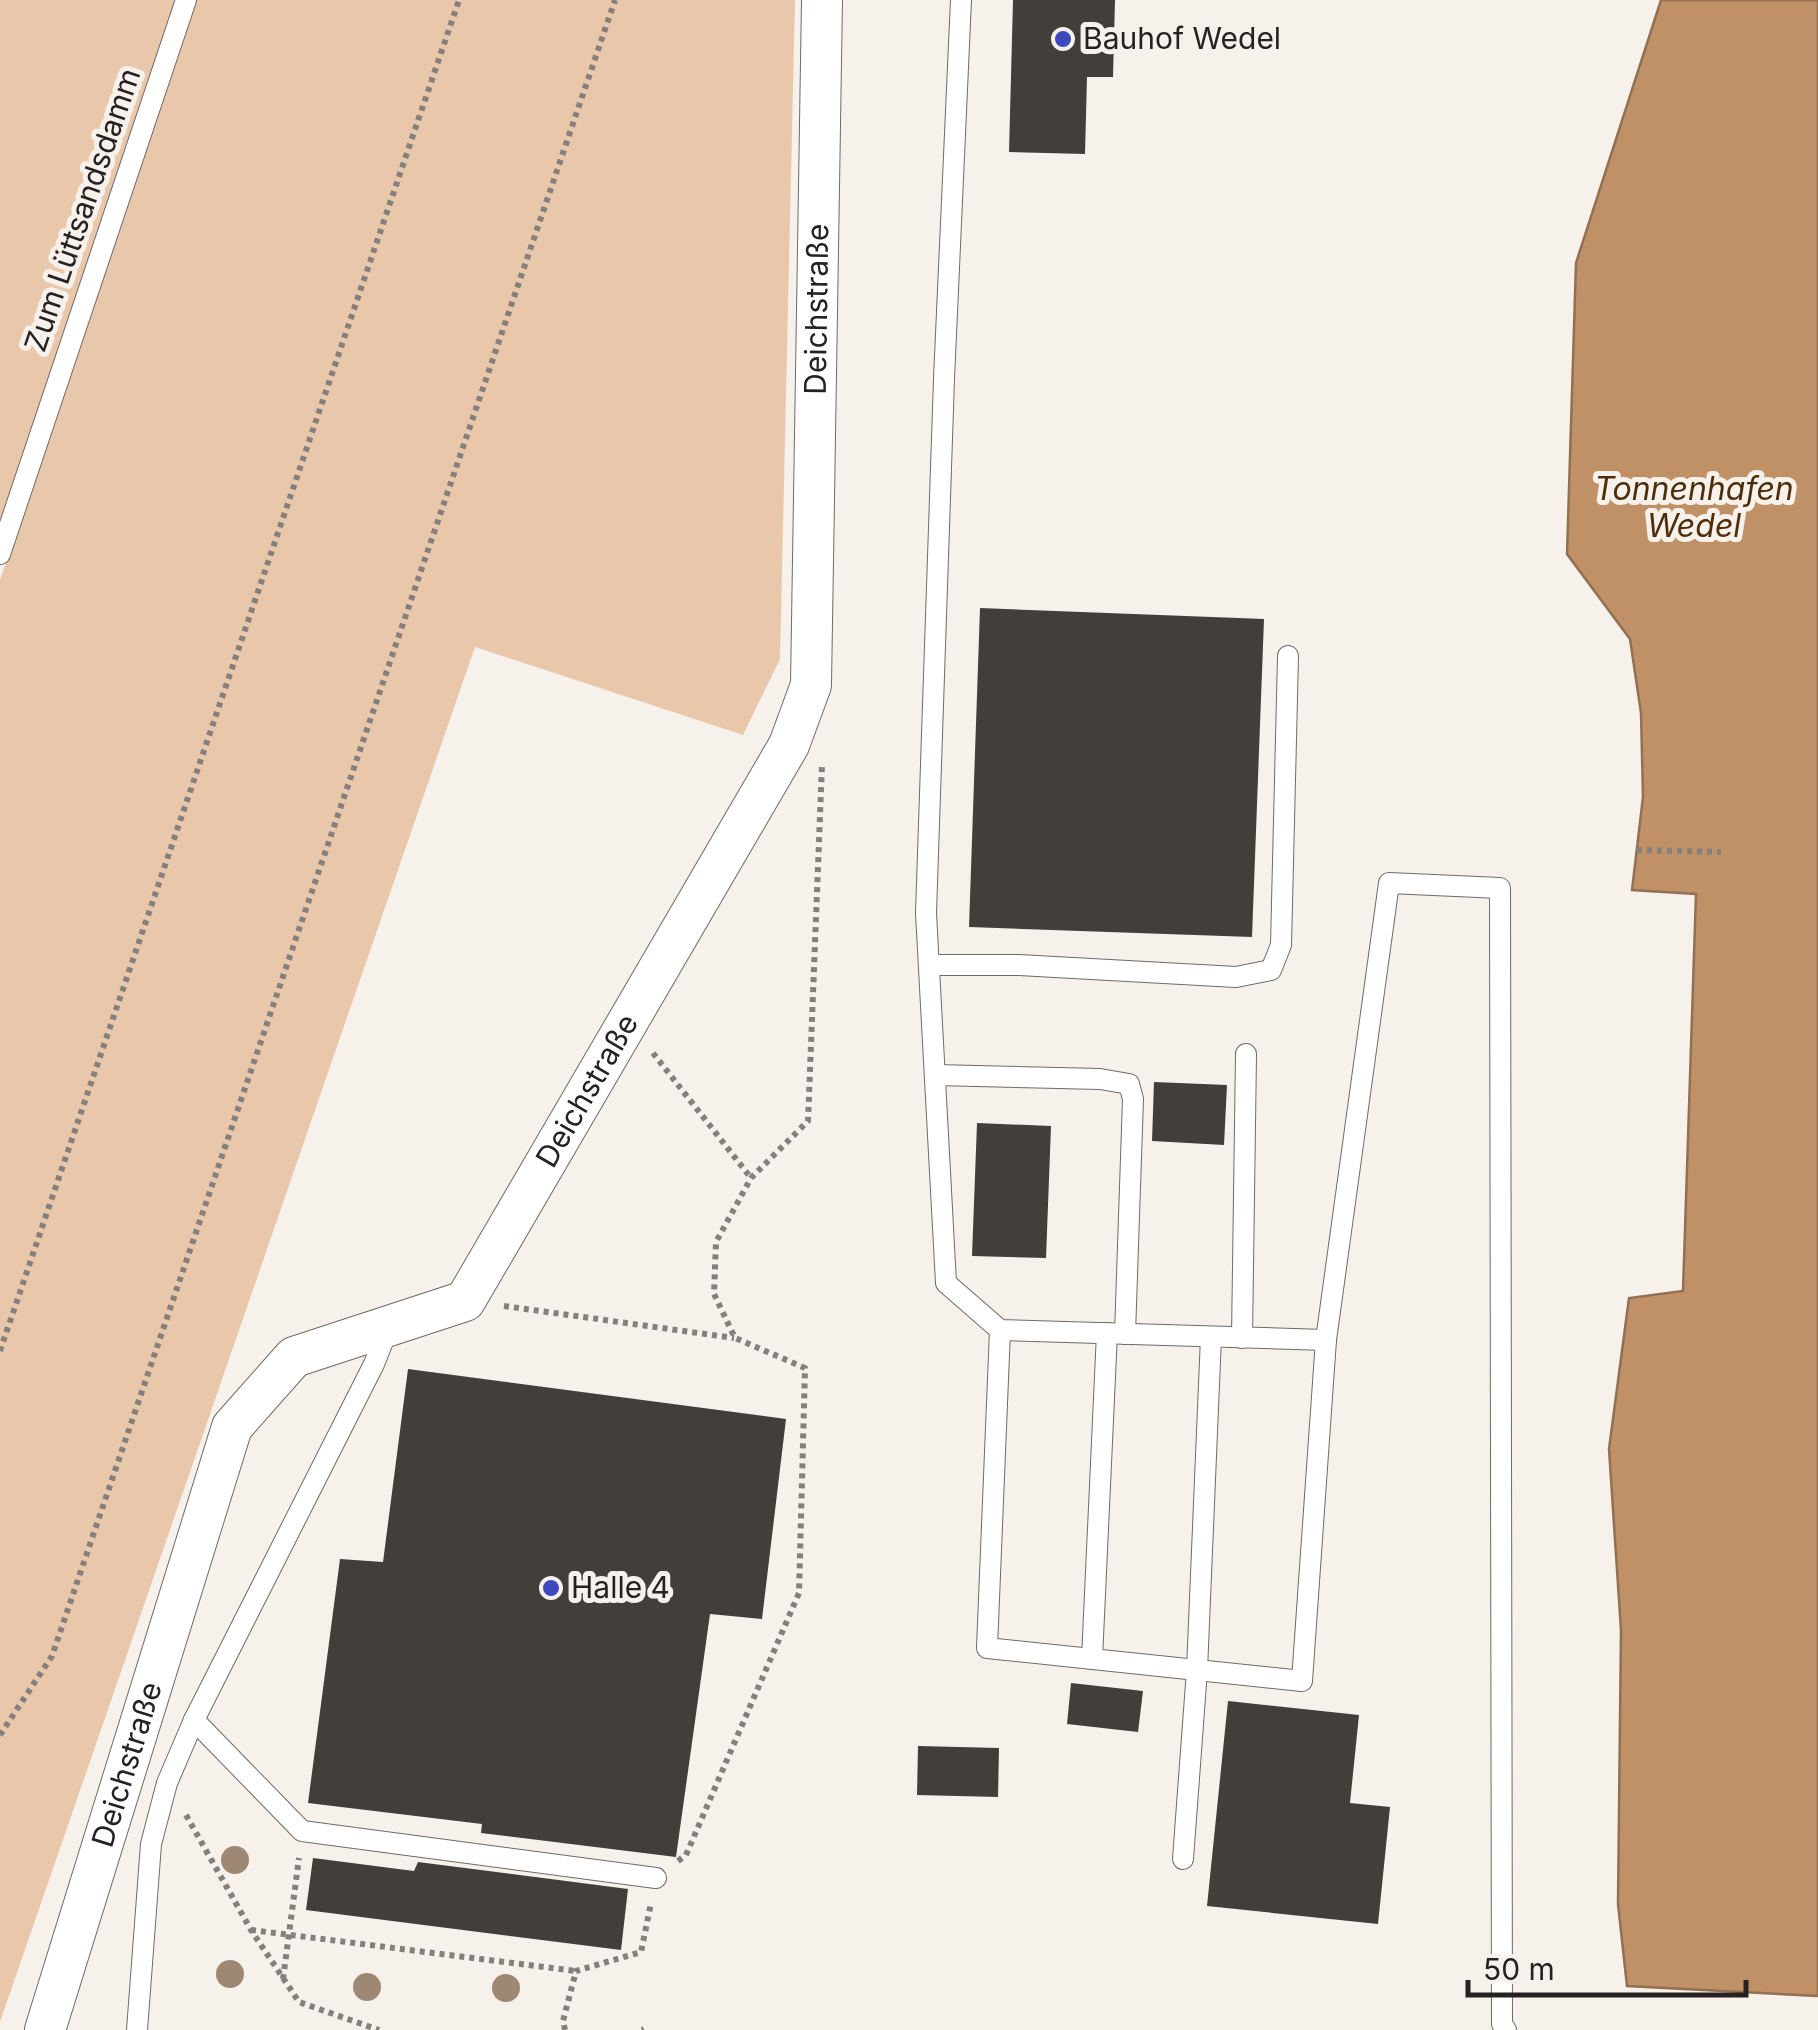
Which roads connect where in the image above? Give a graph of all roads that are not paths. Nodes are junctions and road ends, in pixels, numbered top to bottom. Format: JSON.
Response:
{"nodes":[{"id":1,"x":186,"y":0,"type":"edge"},
{"id":2,"x":822,"y":0,"type":"edge"},
{"id":3,"x":961,"y":0,"type":"edge"},
{"id":4,"x":0,"y":554,"type":"edge"},
{"id":5,"x":1288,"y":656,"type":"dead end"},
{"id":6,"x":928,"y":965,"type":"junction"},
{"id":7,"x":1246,"y":1054,"type":"dead end"},
{"id":8,"x":935,"y":1075,"type":"junction"},
{"id":9,"x":390,"y":1324,"type":"junction"},
{"id":10,"x":1000,"y":1330,"type":"junction"},
{"id":11,"x":1116,"y":1334,"type":"junction"},
{"id":12,"x":1211,"y":1337,"type":"junction"},
{"id":13,"x":1242,"y":1338,"type":"junction"},
{"id":14,"x":1326,"y":1340,"type":"junction"},
{"id":15,"x":1092,"y":1659,"type":"junction"},
{"id":16,"x":1196,"y":1670,"type":"junction"},
{"id":17,"x":194,"y":1720,"type":"junction"},
{"id":18,"x":1182,"y":1860,"type":"dead end"},
{"id":19,"x":656,"y":1878,"type":"road end"},
{"id":20,"x":45,"y":2030,"type":"edge"},
{"id":21,"x":137,"y":2030,"type":"edge"},
{"id":22,"x":1506,"y":2030,"type":"edge"}],
"edges":[{"from":1,"to":4,"type":"lane","name":"Zum Lüttsandsdamm"},
{"from":2,"to":9,"type":"street","name":"Deichstraße"},
{"from":3,"to":6,"type":"lane"},
{"from":5,"to":6,"type":"lane"},
{"from":6,"to":8,"type":"lane"},
{"from":7,"to":13,"type":"lane"},
{"from":8,"to":10,"type":"lane"},
{"from":8,"to":11,"type":"lane"},
{"from":9,"to":17,"type":"lane"},
{"from":9,"to":20,"type":"street","name":"Deichstraße"},
{"from":10,"to":11,"type":"lane"},
{"from":10,"to":15,"type":"lane"},
{"from":11,"to":12,"type":"lane"},
{"from":11,"to":15,"type":"lane"},
{"from":12,"to":13,"type":"lane"},
{"from":12,"to":16,"type":"lane"},
{"from":13,"to":14,"type":"lane"},
{"from":14,"to":16,"type":"lane"},
{"from":14,"to":22,"type":"lane"},
{"from":15,"to":16,"type":"lane"},
{"from":16,"to":18,"type":"lane"},
{"from":17,"to":19,"type":"lane"},
{"from":17,"to":21,"type":"lane"}]}
